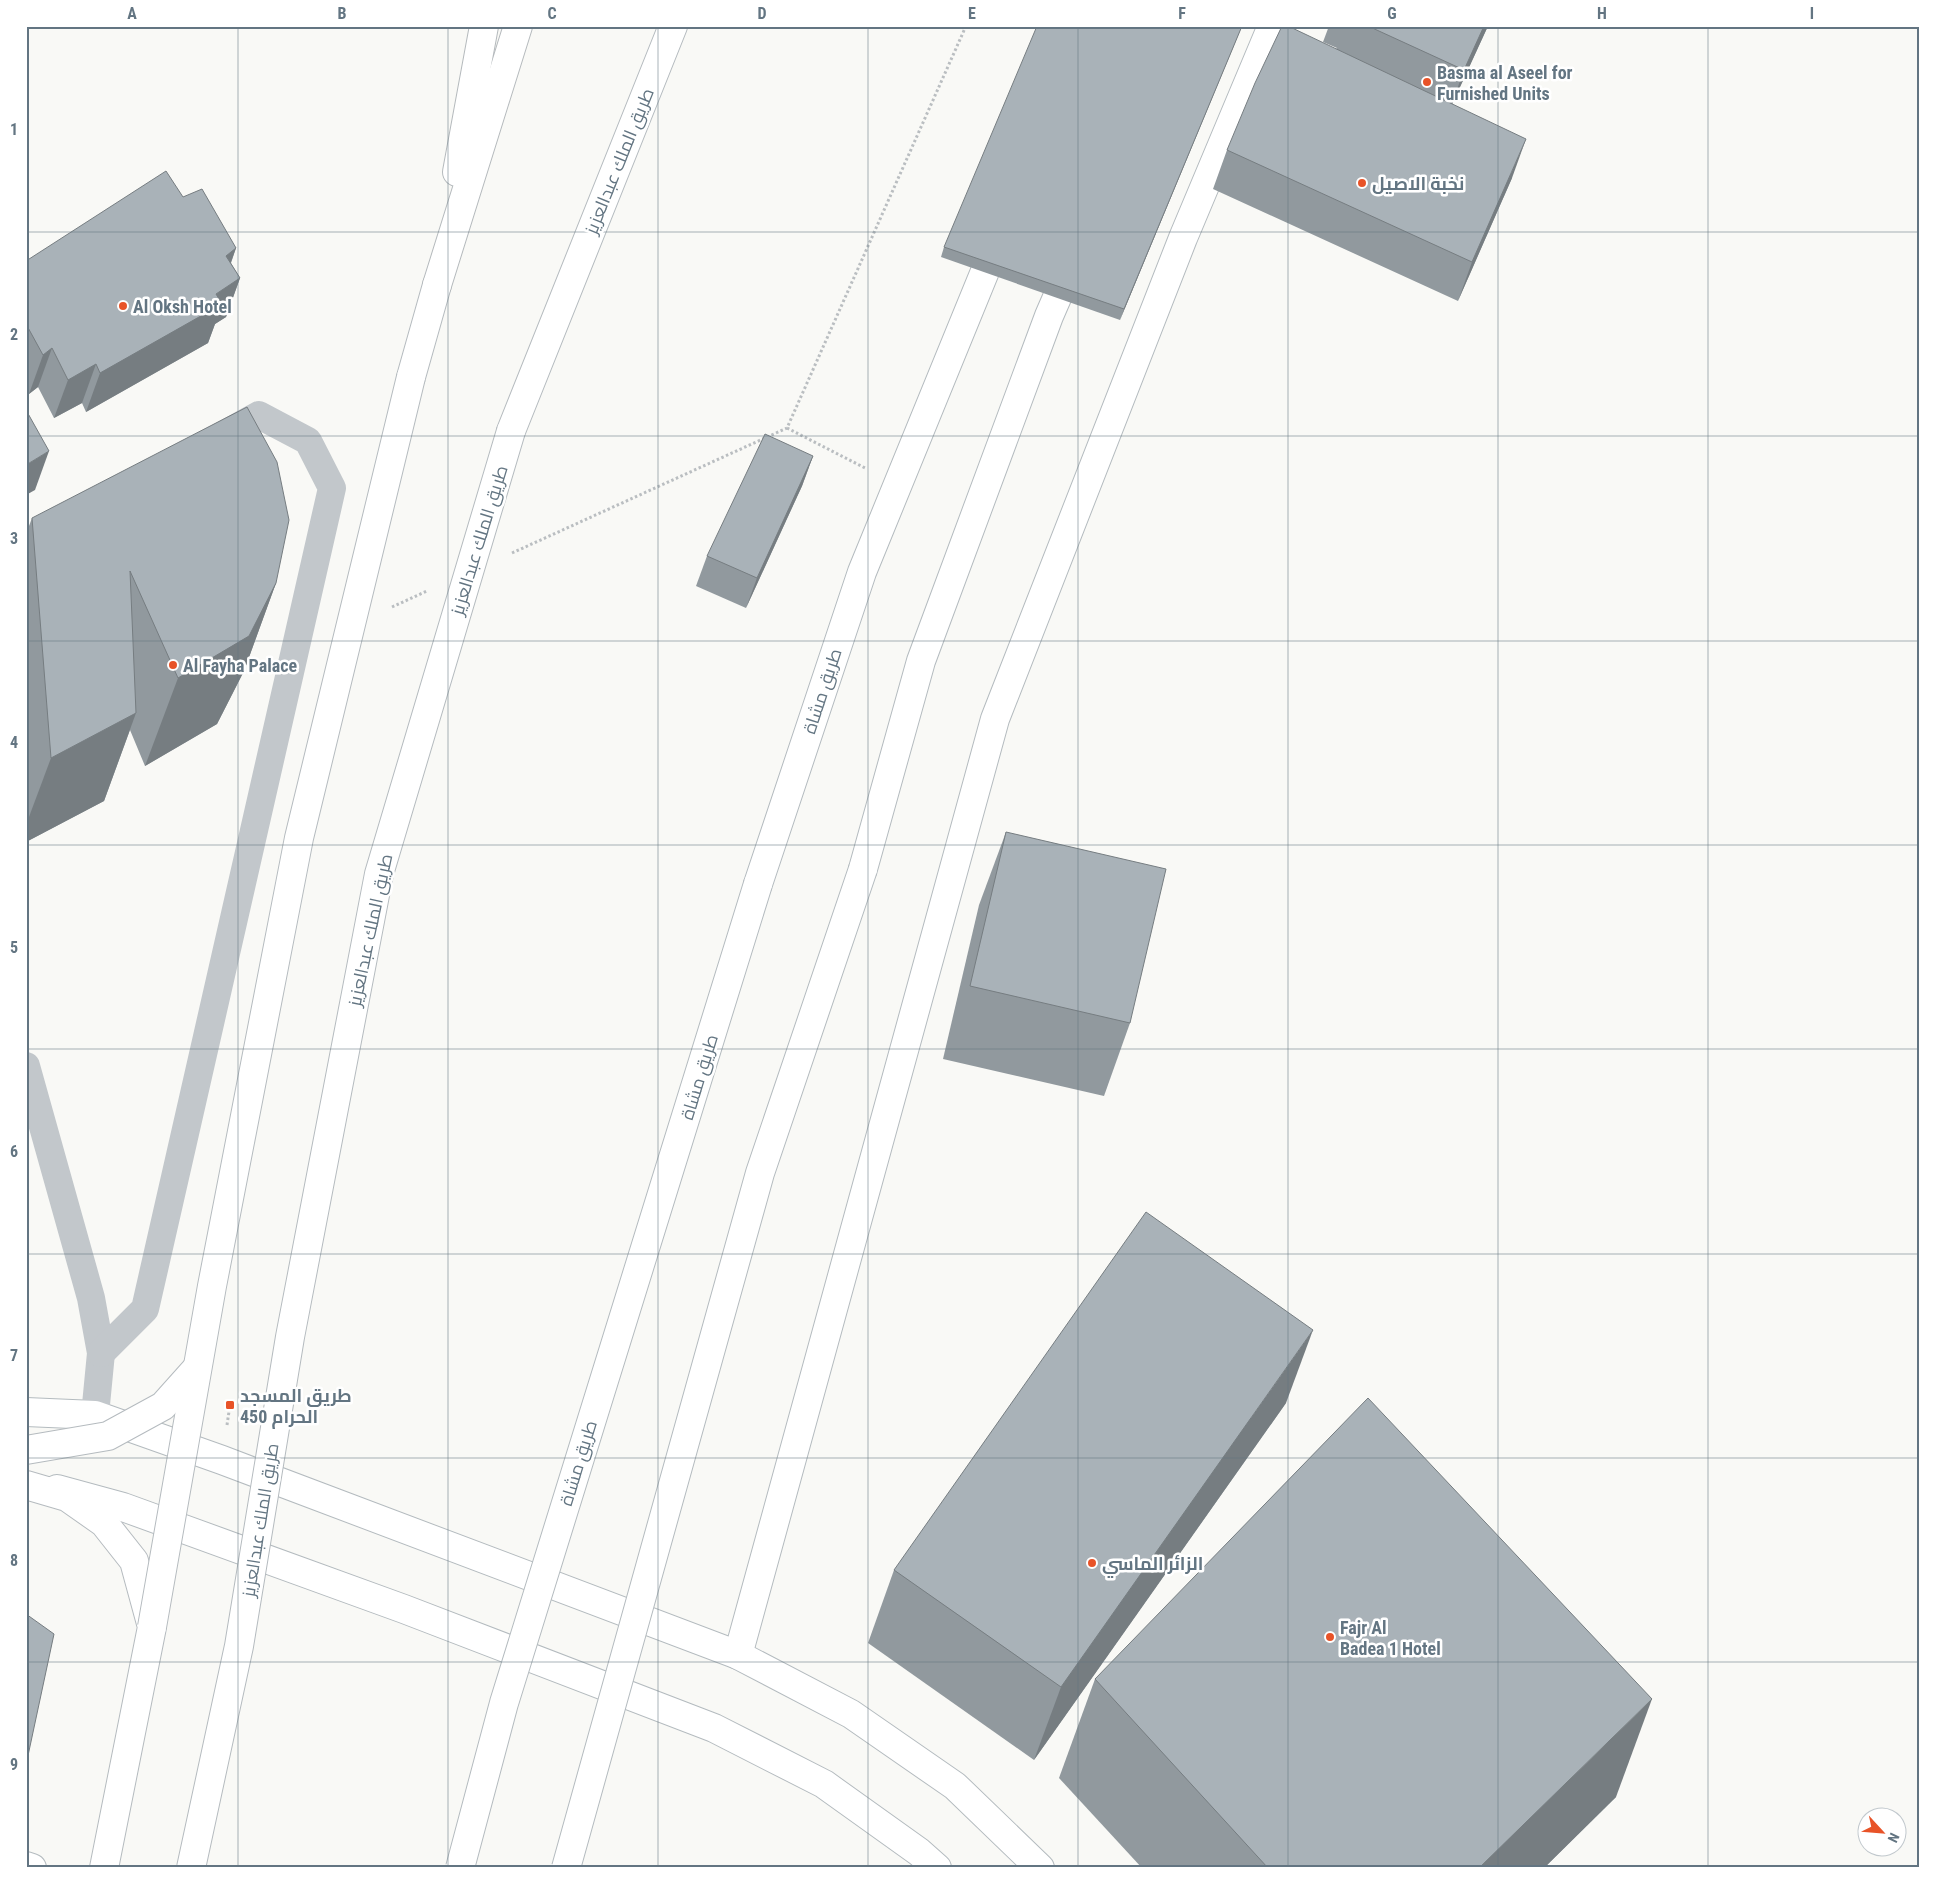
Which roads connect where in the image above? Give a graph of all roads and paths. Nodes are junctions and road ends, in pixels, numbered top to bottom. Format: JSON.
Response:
{"nodes":[{"id":1,"x":484,"y":26,"type":"edge"},
{"id":2,"x":518,"y":26,"type":"edge"},
{"id":3,"x":673,"y":26,"type":"edge"},
{"id":4,"x":966,"y":26,"type":"edge"},
{"id":5,"x":1272,"y":26,"type":"edge"},
{"id":6,"x":1008,"y":216,"type":"edge"},
{"id":7,"x":1081,"y":243,"type":"edge"},
{"id":8,"x":437,"y":285,"type":"junction"},
{"id":9,"x":787,"y":428,"type":"junction"},
{"id":10,"x":199,"y":448,"type":"edge"},
{"id":11,"x":898,"y":484,"type":"junction"},
{"id":12,"x":510,"y":554,"type":"dead end"},
{"id":13,"x":429,"y":590,"type":"dead end"},
{"id":14,"x":384,"y":610,"type":"dead end"},
{"id":15,"x":26,"y":1066,"type":"edge"},
{"id":16,"x":101,"y":1353,"type":"junction"},
{"id":17,"x":197,"y":1368,"type":"junction"},
{"id":18,"x":26,"y":1412,"type":"edge"},
{"id":19,"x":95,"y":1415,"type":"junction"},
{"id":20,"x":26,"y":1450,"type":"edge"},
{"id":21,"x":26,"y":1480,"type":"edge"},
{"id":22,"x":26,"y":1485,"type":"edge"},
{"id":23,"x":152,"y":1627,"type":"junction"},
{"id":24,"x":738,"y":1655,"type":"junction"},
{"id":25,"x":26,"y":1866,"type":"edge"},
{"id":26,"x":32,"y":1868,"type":"edge"},
{"id":27,"x":104,"y":1868,"type":"edge"},
{"id":28,"x":191,"y":1868,"type":"edge"},
{"id":29,"x":460,"y":1868,"type":"edge"},
{"id":30,"x":566,"y":1868,"type":"edge"},
{"id":31,"x":937,"y":1868,"type":"edge"},
{"id":32,"x":1040,"y":1868,"type":"edge"}],
"edges":[{"from":1,"to":8,"type":"main road"},
{"from":2,"to":8,"type":"main road"},
{"from":3,"to":28,"type":"main road","name":"طريق الملك عبدالعزيز","bridge":true},
{"from":4,"to":9,"type":"path"},
{"from":5,"to":24,"type":"main road"},
{"from":6,"to":11,"type":"main road","name":"طريق مشاة"},
{"from":7,"to":30,"type":"main road","bridge":true},
{"from":8,"to":17,"type":"main road","bridge":true},
{"from":9,"to":11,"type":"path"},
{"from":9,"to":12,"type":"path"},
{"from":10,"to":16,"type":"street"},
{"from":11,"to":29,"type":"main road","name":"طريق مشاة","bridge":true},
{"from":13,"to":14,"type":"path"},
{"from":15,"to":16,"type":"street"},
{"from":16,"to":19,"type":"street"},
{"from":17,"to":20,"type":"main road","bridge":true},
{"from":17,"to":23,"type":"main road","bridge":true},
{"from":18,"to":19,"type":"main road"},
{"from":19,"to":24,"type":"main road"},
{"from":21,"to":31,"type":"main road"},
{"from":22,"to":23,"type":"main road"},
{"from":23,"to":27,"type":"main road"},
{"from":24,"to":32,"type":"main road"},
{"from":25,"to":26,"type":"main road"}]}
